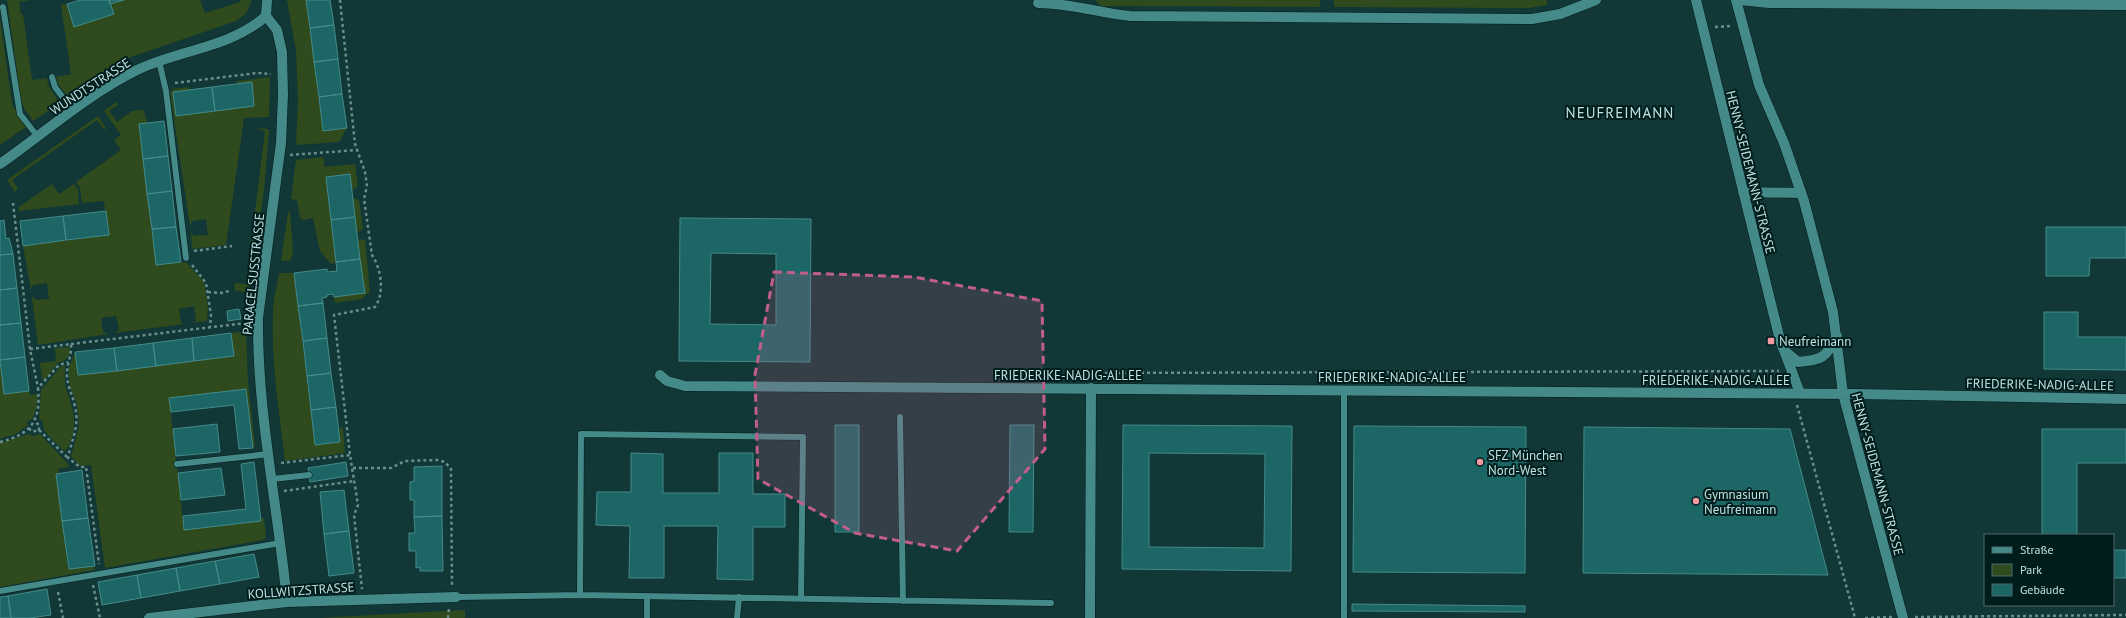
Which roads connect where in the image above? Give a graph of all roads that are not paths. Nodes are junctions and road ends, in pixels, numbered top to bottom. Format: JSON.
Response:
{"nodes":[{"id":1,"x":268,"y":0,"type":"edge"},
{"id":2,"x":1048,"y":0,"type":"edge"},
{"id":3,"x":1596,"y":0,"type":"edge"},
{"id":4,"x":1696,"y":0,"type":"edge"},
{"id":5,"x":1736,"y":0,"type":"edge"},
{"id":6,"x":1740,"y":0,"type":"edge"},
{"id":7,"x":2126,"y":5,"type":"edge"},
{"id":8,"x":3,"y":8,"type":"dead end"},
{"id":9,"x":266,"y":16,"type":"junction"},
{"id":10,"x":159,"y":61,"type":"junction"},
{"id":11,"x":52,"y":77,"type":"dead end"},
{"id":12,"x":74,"y":111,"type":"junction"},
{"id":13,"x":38,"y":137,"type":"junction"},
{"id":14,"x":0,"y":164,"type":"edge"},
{"id":15,"x":1743,"y":192,"type":"junction"},
{"id":16,"x":1801,"y":193,"type":"junction"},
{"id":17,"x":186,"y":255,"type":"road end"},
{"id":18,"x":1836,"y":336,"type":"junction"},
{"id":19,"x":1784,"y":350,"type":"junction"},
{"id":20,"x":660,"y":375,"type":"dead end"},
{"id":21,"x":1091,"y":388,"type":"junction"},
{"id":22,"x":1344,"y":390,"type":"junction"},
{"id":23,"x":1798,"y":393,"type":"junction"},
{"id":24,"x":1843,"y":394,"type":"junction"},
{"id":25,"x":2126,"y":399,"type":"edge"},
{"id":26,"x":900,"y":417,"type":"dead end"},
{"id":27,"x":269,"y":454,"type":"junction"},
{"id":28,"x":177,"y":464,"type":"dead end"},
{"id":29,"x":309,"y":475,"type":"dead end"},
{"id":30,"x":272,"y":479,"type":"junction"},
{"id":31,"x":280,"y":543,"type":"junction"},
{"id":32,"x":0,"y":591,"type":"edge"},
{"id":33,"x":580,"y":595,"type":"junction"},
{"id":34,"x":647,"y":596,"type":"junction"},
{"id":35,"x":453,"y":597,"type":"joint"},
{"id":36,"x":738,"y":597,"type":"junction"},
{"id":37,"x":801,"y":598,"type":"junction"},
{"id":38,"x":902,"y":601,"type":"junction"},
{"id":39,"x":287,"y":602,"type":"junction"},
{"id":40,"x":1051,"y":603,"type":"dead end"},
{"id":41,"x":1902,"y":617,"type":"edge"},
{"id":42,"x":149,"y":618,"type":"edge"},
{"id":43,"x":648,"y":618,"type":"edge"},
{"id":44,"x":737,"y":618,"type":"edge"},
{"id":45,"x":1090,"y":618,"type":"edge"},
{"id":46,"x":1344,"y":618,"type":"edge"}],
"edges":[{"from":1,"to":9,"type":"street"},
{"from":2,"to":3,"type":"street"},
{"from":4,"to":15,"type":"street","name":"HENNY-SEIDEMANN-STRASSE"},
{"from":5,"to":16,"type":"street","name":"HENNY-SEIDEMANN-STRASSE"},
{"from":6,"to":7,"type":"street"},
{"from":8,"to":13,"type":"lane"},
{"from":9,"to":10,"type":"street","name":"WUNDTSTRASSE"},
{"from":9,"to":27,"type":"street","name":"PARACELSUSSTRASSE"},
{"from":10,"to":12,"type":"street","name":"WUNDTSTRASSE"},
{"from":10,"to":17,"type":"lane"},
{"from":11,"to":12,"type":"lane"},
{"from":12,"to":13,"type":"street","name":"WUNDTSTRASSE"},
{"from":13,"to":14,"type":"street","name":"WUNDTSTRASSE"},
{"from":15,"to":16,"type":"street"},
{"from":15,"to":19,"type":"street","name":"HENNY-SEIDEMANN-STRASSE"},
{"from":16,"to":18,"type":"street","name":"HENNY-SEIDEMANN-STRASSE"},
{"from":18,"to":19,"type":"street"},
{"from":18,"to":24,"type":"street","name":"HENNY-SEIDEMANN-STRASSE"},
{"from":19,"to":23,"type":"street","name":"HENNY-SEIDEMANN-STRASSE"},
{"from":20,"to":21,"type":"street","name":"FRIEDERIKE-NADIG-ALLEE"},
{"from":21,"to":22,"type":"street","name":"FRIEDERIKE-NADIG-ALLEE"},
{"from":21,"to":45,"type":"street"},
{"from":22,"to":23,"type":"street","name":"FRIEDERIKE-NADIG-ALLEE"},
{"from":22,"to":46,"type":"lane"},
{"from":23,"to":24,"type":"street","name":"FRIEDERIKE-NADIG-ALLEE"},
{"from":24,"to":25,"type":"street","name":"FRIEDERIKE-NADIG-ALLEE"},
{"from":24,"to":41,"type":"street","name":"HENNY-SEIDEMANN-STRASSE"},
{"from":26,"to":38,"type":"lane"},
{"from":27,"to":28,"type":"lane"},
{"from":27,"to":30,"type":"street","name":"PARACELSUSSTRASSE"},
{"from":29,"to":30,"type":"lane"},
{"from":30,"to":31,"type":"street","name":"PARACELSUSSTRASSE"},
{"from":31,"to":32,"type":"lane"},
{"from":31,"to":39,"type":"street","name":"PARACELSUSSTRASSE"},
{"from":33,"to":34,"type":"lane"},
{"from":33,"to":35,"type":"lane"},
{"from":33,"to":37,"type":"lane"},
{"from":34,"to":36,"type":"lane"},
{"from":34,"to":43,"type":"lane"},
{"from":35,"to":39,"type":"street","name":"KOLLWITZSTRASSE"},
{"from":36,"to":37,"type":"lane"},
{"from":36,"to":44,"type":"lane"},
{"from":37,"to":38,"type":"lane"},
{"from":38,"to":40,"type":"lane"},
{"from":39,"to":42,"type":"street","name":"KOLLWITZSTRASSE"}]}
